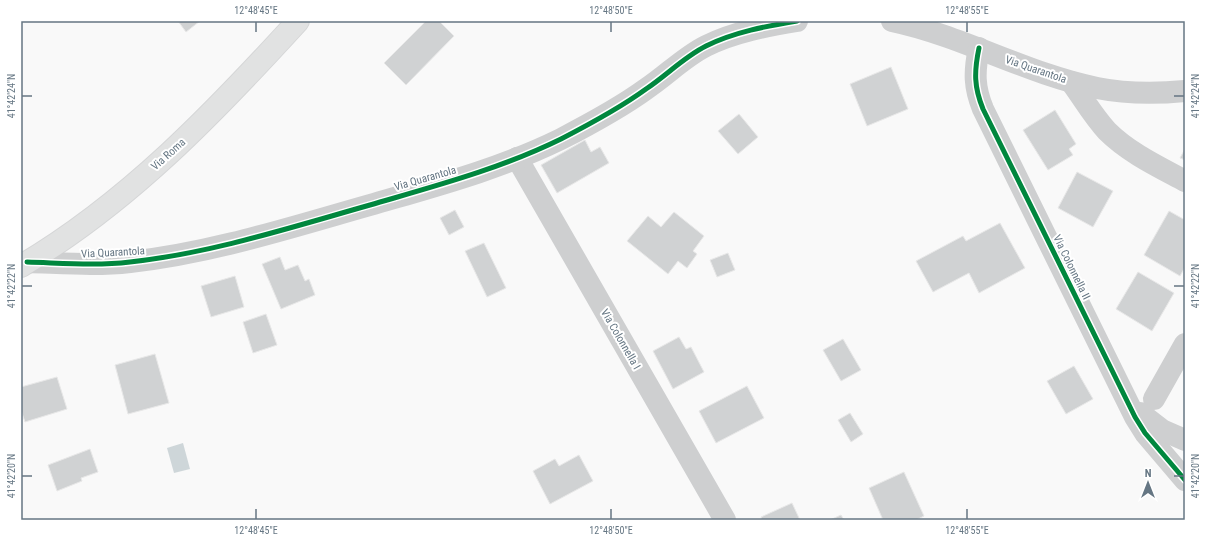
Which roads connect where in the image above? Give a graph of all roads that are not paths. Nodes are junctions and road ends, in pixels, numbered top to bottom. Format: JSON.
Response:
{"nodes":[{"id":1,"x":298,"y":21,"type":"edge"},
{"id":2,"x":797,"y":21,"type":"edge"},
{"id":3,"x":892,"y":21,"type":"edge"},
{"id":4,"x":979,"y":48,"type":"junction"},
{"id":5,"x":1071,"y":82,"type":"junction"},
{"id":6,"x":1185,"y":91,"type":"edge"},
{"id":7,"x":517,"y":158,"type":"junction"},
{"id":8,"x":1185,"y":181,"type":"edge"},
{"id":9,"x":24,"y":264,"type":"edge"},
{"id":10,"x":1185,"y":344,"type":"edge"},
{"id":11,"x":1154,"y":399,"type":"dead end"},
{"id":12,"x":1127,"y":402,"type":"junction"},
{"id":13,"x":1185,"y":440,"type":"edge"},
{"id":14,"x":1185,"y":480,"type":"edge"},
{"id":15,"x":725,"y":520,"type":"edge"}],
"edges":[{"from":1,"to":9,"type":"main road","name":"Via Roma"},
{"from":2,"to":7,"type":"street","name":"Via Quarantola"},
{"from":3,"to":4,"type":"street","name":"Via Quarantola"},
{"from":4,"to":5,"type":"street","name":"Via Quarantola"},
{"from":4,"to":12,"type":"street","name":"Via Colonnella II"},
{"from":5,"to":6,"type":"street","name":"Via Quarantola"},
{"from":5,"to":8,"type":"street"},
{"from":7,"to":9,"type":"street","name":"Via Quarantola"},
{"from":7,"to":15,"type":"street","name":"Via Colonnella I"},
{"from":10,"to":11,"type":"street"},
{"from":12,"to":13,"type":"street"},
{"from":12,"to":14,"type":"street","name":"Via Colonnella II"}]}
